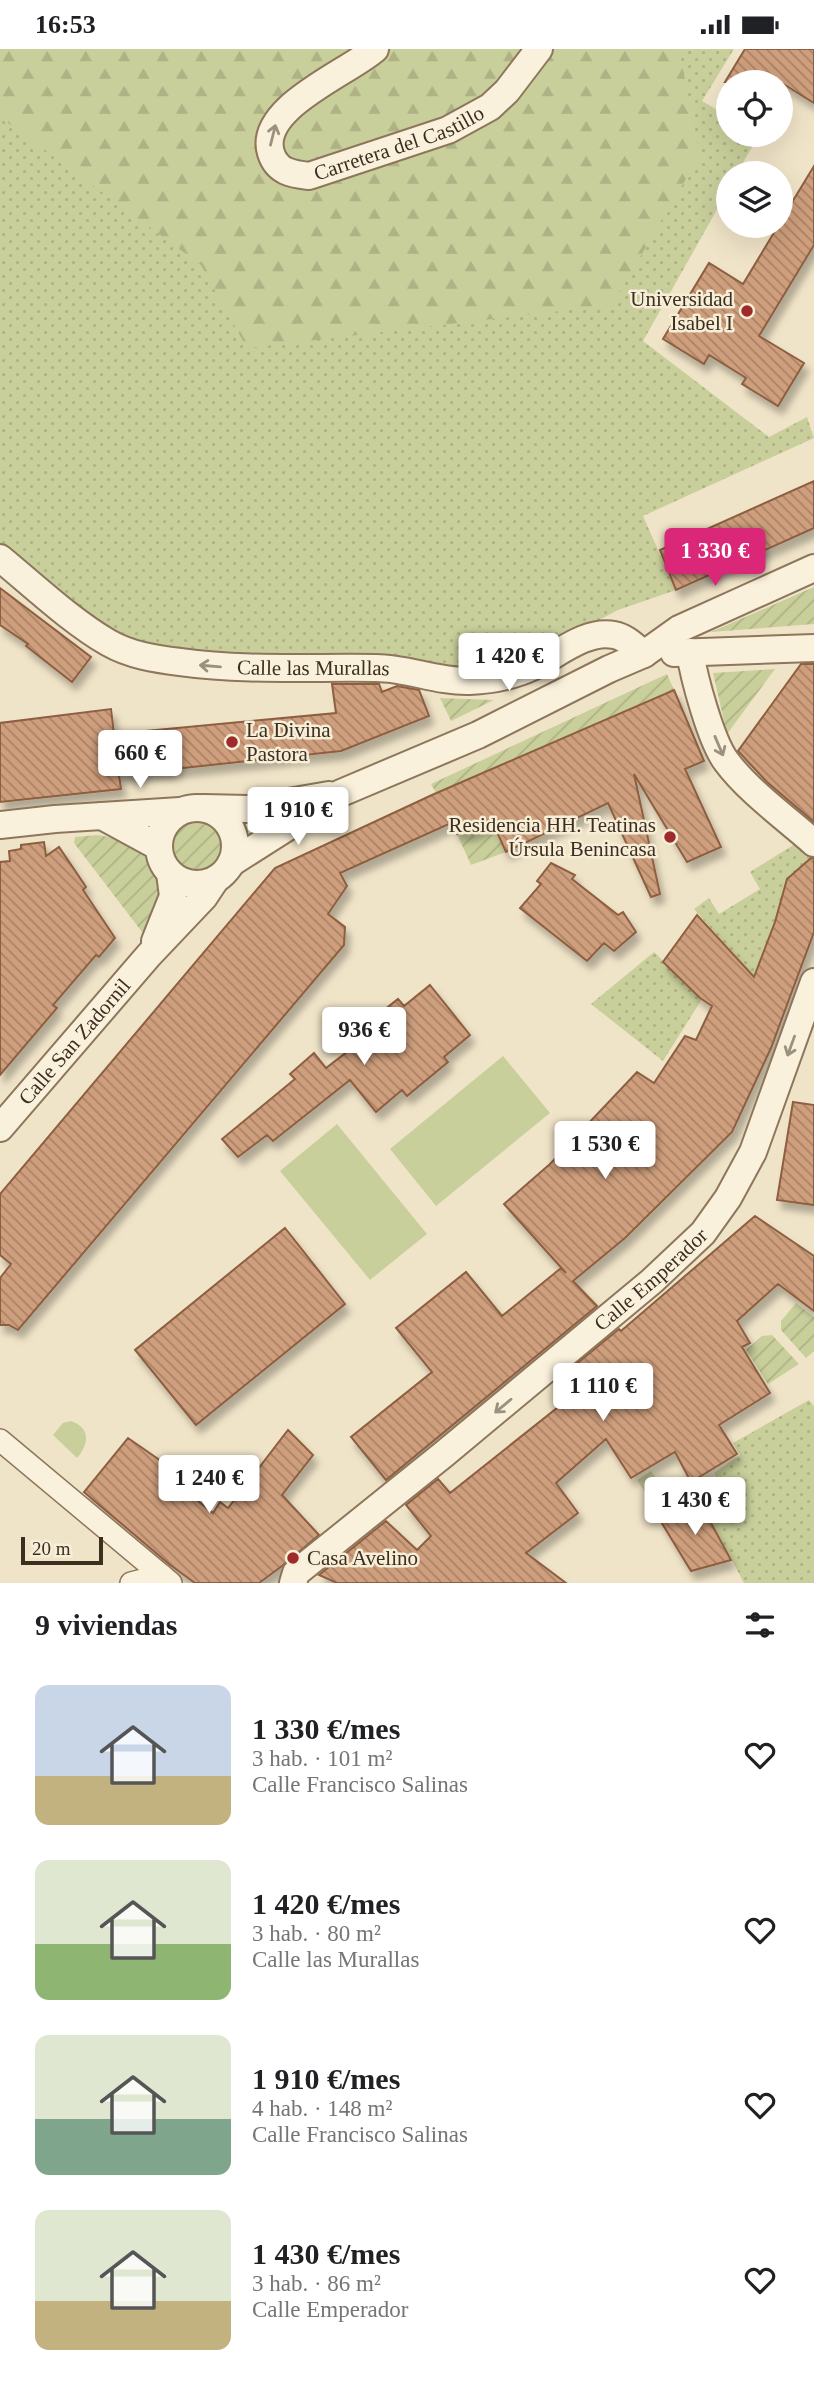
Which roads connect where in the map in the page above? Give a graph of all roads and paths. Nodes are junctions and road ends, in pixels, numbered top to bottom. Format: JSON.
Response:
{"nodes":[{"id":1,"x":376,"y":49,"type":"edge"},
{"id":2,"x":539,"y":49,"type":"edge"},
{"id":3,"x":0,"y":558,"type":"edge"},
{"id":4,"x":814,"y":568,"type":"edge"},
{"id":5,"x":814,"y":648,"type":"edge"},
{"id":6,"x":690,"y":652,"type":"junction"},
{"id":7,"x":645,"y":655,"type":"junction"},
{"id":8,"x":341,"y":793,"type":"junction"},
{"id":9,"x":191,"y":809,"type":"junction"},
{"id":10,"x":102,"y":816,"type":"junction"},
{"id":11,"x":0,"y":825,"type":"edge"},
{"id":12,"x":814,"y":843,"type":"edge"},
{"id":13,"x":159,"y":848,"type":"junction"},
{"id":14,"x":224,"y":871,"type":"junction"},
{"id":15,"x":170,"y":873,"type":"junction"},
{"id":16,"x":149,"y":955,"type":"junction"},
{"id":17,"x":814,"y":982,"type":"edge"},
{"id":18,"x":0,"y":1129,"type":"edge"},
{"id":19,"x":0,"y":1440,"type":"edge"},
{"id":20,"x":167,"y":1579,"type":"edge"},
{"id":21,"x":131,"y":1583,"type":"edge"},
{"id":22,"x":293,"y":1583,"type":"edge"}],
"edges":[{"from":2,"to":1,"type":"street","name":"Carretera del Castillo","one_way":true},
{"from":7,"to":3,"type":"street","name":"Calle las Murallas","one_way":true},
{"from":4,"to":7,"type":"street"},
{"from":5,"to":6,"type":"street"},
{"from":6,"to":7,"type":"street"},
{"from":6,"to":12,"type":"street","one_way":true},
{"from":7,"to":8,"type":"street"},
{"from":8,"to":9,"type":"street"},
{"from":8,"to":14,"type":"street"},
{"from":9,"to":10,"type":"street"},
{"from":9,"to":13,"type":"street"},
{"from":9,"to":14,"type":"street"},
{"from":10,"to":11,"type":"street"},
{"from":10,"to":13,"type":"street"},
{"from":13,"to":15,"type":"street"},
{"from":14,"to":15,"type":"street"},
{"from":14,"to":16,"type":"street","name":"Calle San Zadornil"},
{"from":15,"to":16,"type":"street","name":"Calle San Zadornil"},
{"from":16,"to":18,"type":"street","name":"Calle San Zadornil"},
{"from":17,"to":22,"type":"street","name":"Calle Emperador","one_way":true},
{"from":19,"to":20,"type":"street"},
{"from":20,"to":21,"type":"street"}]}
